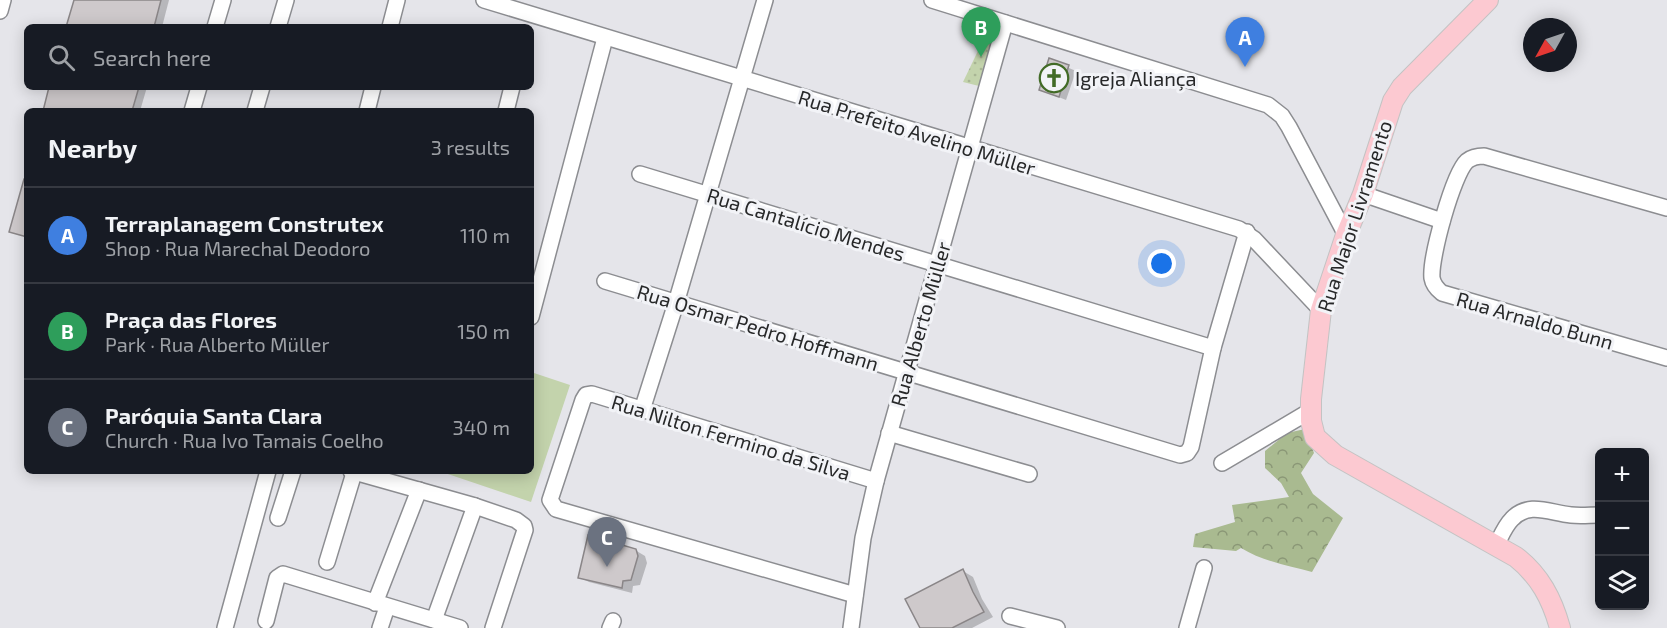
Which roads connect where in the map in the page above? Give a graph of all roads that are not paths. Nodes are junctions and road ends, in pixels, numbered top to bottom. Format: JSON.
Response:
{"nodes":[{"id":1,"x":3,"y":0,"type":"edge"},
{"id":2,"x":223,"y":0,"type":"edge"},
{"id":3,"x":286,"y":0,"type":"edge"},
{"id":4,"x":397,"y":0,"type":"edge"},
{"id":5,"x":484,"y":0,"type":"edge"},
{"id":6,"x":765,"y":0,"type":"edge"},
{"id":7,"x":932,"y":0,"type":"edge"},
{"id":8,"x":1488,"y":0,"type":"edge"},
{"id":9,"x":0,"y":11,"type":"edge"},
{"id":10,"x":530,"y":21,"type":"edge"},
{"id":11,"x":1005,"y":23,"type":"junction"},
{"id":12,"x":216,"y":24,"type":"edge"},
{"id":13,"x":279,"y":24,"type":"edge"},
{"id":14,"x":391,"y":24,"type":"edge"},
{"id":15,"x":605,"y":38,"type":"junction"},
{"id":16,"x":742,"y":79,"type":"junction"},
{"id":17,"x":198,"y":90,"type":"edge"},
{"id":18,"x":261,"y":90,"type":"edge"},
{"id":19,"x":372,"y":90,"type":"edge"},
{"id":20,"x":511,"y":90,"type":"edge"},
{"id":21,"x":193,"y":108,"type":"edge"},
{"id":22,"x":256,"y":108,"type":"edge"},
{"id":23,"x":368,"y":108,"type":"edge"},
{"id":24,"x":507,"y":108,"type":"edge"},
{"id":25,"x":969,"y":147,"type":"junction"},
{"id":26,"x":640,"y":174,"type":"dead end"},
{"id":27,"x":708,"y":194,"type":"junction"},
{"id":28,"x":1363,"y":194,"type":"junction"},
{"id":29,"x":1667,"y":208,"type":"edge"},
{"id":30,"x":1442,"y":221,"type":"junction"},
{"id":31,"x":1247,"y":232,"type":"junction"},
{"id":32,"x":1346,"y":235,"type":"junction"},
{"id":33,"x":937,"y":264,"type":"junction"},
{"id":34,"x":605,"y":281,"type":"dead end"},
{"id":35,"x":676,"y":303,"type":"junction"},
{"id":36,"x":534,"y":306,"type":"edge"},
{"id":37,"x":1321,"y":310,"type":"junction"},
{"id":38,"x":1213,"y":348,"type":"junction"},
{"id":39,"x":1667,"y":358,"type":"edge"},
{"id":40,"x":906,"y":372,"type":"junction"},
{"id":41,"x":642,"y":410,"type":"junction"},
{"id":42,"x":1311,"y":411,"type":"junction"},
{"id":43,"x":889,"y":432,"type":"junction"},
{"id":44,"x":1222,"y":463,"type":"dead end"},
{"id":45,"x":267,"y":474,"type":"edge"},
{"id":46,"x":292,"y":474,"type":"edge"},
{"id":47,"x":351,"y":474,"type":"edge"},
{"id":48,"x":359,"y":474,"type":"edge"},
{"id":49,"x":1029,"y":474,"type":"dead end"},
{"id":50,"x":876,"y":481,"type":"junction"},
{"id":51,"x":418,"y":490,"type":"junction"},
{"id":52,"x":475,"y":506,"type":"junction"},
{"id":53,"x":1595,"y":515,"type":"edge"},
{"id":54,"x":278,"y":518,"type":"dead end"},
{"id":55,"x":1497,"y":544,"type":"junction"},
{"id":56,"x":327,"y":562,"type":"dead end"},
{"id":57,"x":1204,"y":568,"type":"dead end"},
{"id":58,"x":855,"y":595,"type":"junction"},
{"id":59,"x":381,"y":605,"type":"junction"},
{"id":60,"x":1010,"y":616,"type":"dead end"},
{"id":61,"x":434,"y":620,"type":"junction"},
{"id":62,"x":266,"y":621,"type":"dead end"},
{"id":63,"x":225,"y":628,"type":"edge"},
{"id":64,"x":380,"y":628,"type":"edge"},
{"id":65,"x":460,"y":628,"type":"edge"},
{"id":66,"x":493,"y":628,"type":"edge"},
{"id":67,"x":851,"y":628,"type":"edge"},
{"id":68,"x":1057,"y":628,"type":"edge"},
{"id":69,"x":1187,"y":628,"type":"edge"},
{"id":70,"x":1560,"y":628,"type":"edge"}],
"edges":[{"from":1,"to":9,"type":"street"},
{"from":2,"to":12,"type":"street"},
{"from":3,"to":13,"type":"street"},
{"from":4,"to":14,"type":"street"},
{"from":5,"to":10,"type":"street","name":"Rua Prefeito Avelino Müller"},
{"from":6,"to":16,"type":"street"},
{"from":7,"to":11,"type":"street"},
{"from":8,"to":28,"type":"main road","name":"Rua Major Livramento"},
{"from":10,"to":15,"type":"street","name":"Rua Prefeito Avelino Müller"},
{"from":11,"to":25,"type":"street","name":"Rua Alberto Müller"},
{"from":11,"to":32,"type":"street"},
{"from":15,"to":16,"type":"street","name":"Rua Prefeito Avelino Müller"},
{"from":15,"to":36,"type":"street"},
{"from":16,"to":25,"type":"street","name":"Rua Prefeito Avelino Müller"},
{"from":16,"to":27,"type":"street"},
{"from":17,"to":21,"type":"street"},
{"from":18,"to":22,"type":"street"},
{"from":19,"to":23,"type":"street"},
{"from":20,"to":24,"type":"street"},
{"from":25,"to":31,"type":"street","name":"Rua Prefeito Avelino Müller"},
{"from":25,"to":33,"type":"street","name":"Rua Alberto Müller"},
{"from":26,"to":27,"type":"street","name":"Rua Cantalício Mendes"},
{"from":27,"to":33,"type":"street","name":"Rua Cantalício Mendes"},
{"from":27,"to":35,"type":"street"},
{"from":28,"to":30,"type":"street"},
{"from":28,"to":32,"type":"main road","name":"Rua Major Livramento"},
{"from":29,"to":30,"type":"street","name":"Rua Arnaldo Bunn"},
{"from":30,"to":39,"type":"street","name":"Rua Arnaldo Bunn"},
{"from":31,"to":37,"type":"street","name":"Rua Prefeito Avelino Müller"},
{"from":31,"to":38,"type":"street"},
{"from":32,"to":37,"type":"main road","name":"Rua Major Livramento"},
{"from":33,"to":38,"type":"street","name":"Rua Cantalício Mendes"},
{"from":33,"to":40,"type":"street","name":"Rua Alberto Müller"},
{"from":34,"to":35,"type":"street","name":"Rua Osmar Pedro Hoffmann"},
{"from":35,"to":40,"type":"street","name":"Rua Osmar Pedro Hoffmann"},
{"from":35,"to":41,"type":"street"},
{"from":37,"to":42,"type":"main road","name":"Rua Major Livramento"},
{"from":38,"to":40,"type":"street","name":"Rua Osmar Pedro Hoffmann"},
{"from":40,"to":43,"type":"street","name":"Rua Alberto Müller"},
{"from":41,"to":50,"type":"street","name":"Rua Nilton Fermino da Silva"},
{"from":41,"to":58,"type":"street","name":"Rua Nilton Fermino da Silva"},
{"from":42,"to":44,"type":"street"},
{"from":42,"to":55,"type":"main road","name":"Rua Major Livramento"},
{"from":43,"to":49,"type":"street"},
{"from":43,"to":50,"type":"street","name":"Rua Alberto Müller"},
{"from":45,"to":63,"type":"street"},
{"from":46,"to":54,"type":"street"},
{"from":47,"to":56,"type":"street"},
{"from":48,"to":51,"type":"street"},
{"from":50,"to":58,"type":"street","name":"Rua Alberto Müller"},
{"from":51,"to":52,"type":"street"},
{"from":51,"to":59,"type":"street"},
{"from":52,"to":61,"type":"street"},
{"from":52,"to":66,"type":"street"},
{"from":53,"to":55,"type":"street"},
{"from":55,"to":70,"type":"main road","name":"Rua Major Livramento"},
{"from":57,"to":69,"type":"street"},
{"from":58,"to":67,"type":"street","name":"Rua Alberto Müller"},
{"from":59,"to":61,"type":"street"},
{"from":59,"to":62,"type":"street"},
{"from":59,"to":64,"type":"street"},
{"from":60,"to":68,"type":"street"},
{"from":61,"to":65,"type":"street"}]}
